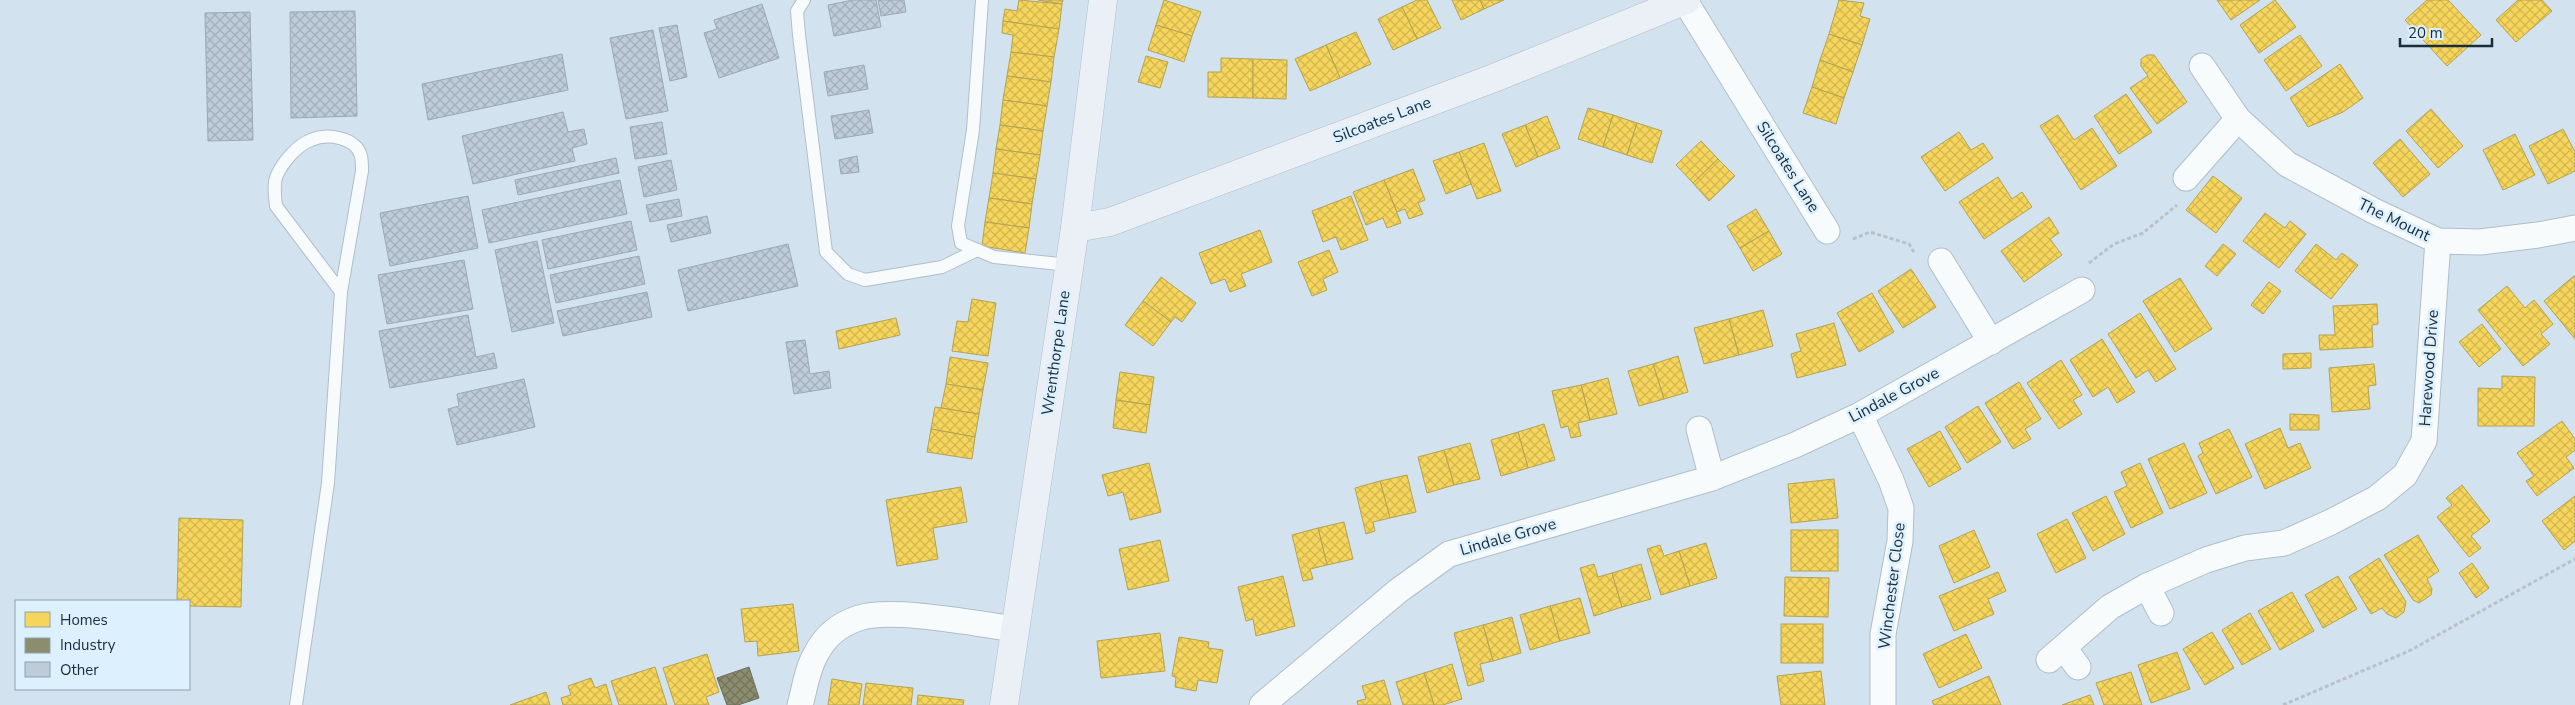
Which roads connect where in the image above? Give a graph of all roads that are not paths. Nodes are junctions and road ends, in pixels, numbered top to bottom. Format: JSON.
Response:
{"nodes":[{"id":1,"x":804,"y":0,"type":"edge"},
{"id":2,"x":982,"y":0,"type":"edge"},
{"id":3,"x":1103,"y":0,"type":"edge"},
{"id":4,"x":1686,"y":0,"type":"edge"},
{"id":5,"x":2202,"y":66,"type":"dead end"},
{"id":6,"x":2238,"y":119,"type":"junction"},
{"id":7,"x":2186,"y":178,"type":"road end"},
{"id":8,"x":1075,"y":228,"type":"junction"},
{"id":9,"x":2575,"y":228,"type":"edge"},
{"id":10,"x":1827,"y":231,"type":"road end"},
{"id":11,"x":2438,"y":241,"type":"junction"},
{"id":12,"x":977,"y":250,"type":"junction"},
{"id":13,"x":1941,"y":261,"type":"road end"},
{"id":14,"x":1069,"y":265,"type":"junction"},
{"id":15,"x":2082,"y":290,"type":"road end"},
{"id":16,"x":342,"y":292,"type":"junction"},
{"id":17,"x":1991,"y":342,"type":"junction"},
{"id":18,"x":1860,"y":415,"type":"junction"},
{"id":19,"x":1699,"y":430,"type":"dead end"},
{"id":20,"x":1712,"y":478,"type":"junction"},
{"id":21,"x":2147,"y":586,"type":"junction"},
{"id":22,"x":2161,"y":613,"type":"dead end"},
{"id":23,"x":1015,"y":629,"type":"junction"},
{"id":24,"x":2063,"y":658,"type":"dead end"},
{"id":25,"x":296,"y":705,"type":"edge"},
{"id":26,"x":800,"y":705,"type":"edge"},
{"id":27,"x":1004,"y":705,"type":"edge"},
{"id":28,"x":1262,"y":705,"type":"edge"},
{"id":29,"x":1883,"y":705,"type":"edge"}],
"edges":[{"from":1,"to":12,"type":"lane"},
{"from":2,"to":12,"type":"lane"},
{"from":3,"to":8,"type":"street","name":"Wrenthorpe Lane"},
{"from":4,"to":8,"type":"street","name":"Silcoates Lane"},
{"from":4,"to":10,"type":"street","name":"Silcoates Lane"},
{"from":5,"to":6,"type":"street","name":"The Mount"},
{"from":6,"to":7,"type":"street"},
{"from":6,"to":11,"type":"street","name":"The Mount"},
{"from":8,"to":14,"type":"street","name":"Wrenthorpe Lane"},
{"from":9,"to":11,"type":"street","name":"The Mount"},
{"from":11,"to":21,"type":"street","name":"Harewood Drive"},
{"from":12,"to":14,"type":"lane"},
{"from":13,"to":17,"type":"street"},
{"from":14,"to":23,"type":"street","name":"Wrenthorpe Lane"},
{"from":15,"to":17,"type":"street","name":"Lindale Grove"},
{"from":16,"to":16,"type":"lane"},
{"from":16,"to":25,"type":"lane"},
{"from":17,"to":18,"type":"street","name":"Lindale Grove"},
{"from":18,"to":20,"type":"street","name":"Lindale Grove"},
{"from":18,"to":29,"type":"street","name":"Winchester Close"},
{"from":19,"to":20,"type":"street"},
{"from":20,"to":28,"type":"street","name":"Lindale Grove"},
{"from":21,"to":22,"type":"street"},
{"from":21,"to":24,"type":"street","name":"Harewood Drive"},
{"from":23,"to":26,"type":"street"},
{"from":23,"to":27,"type":"street","name":"Wrenthorpe Lane"}]}
